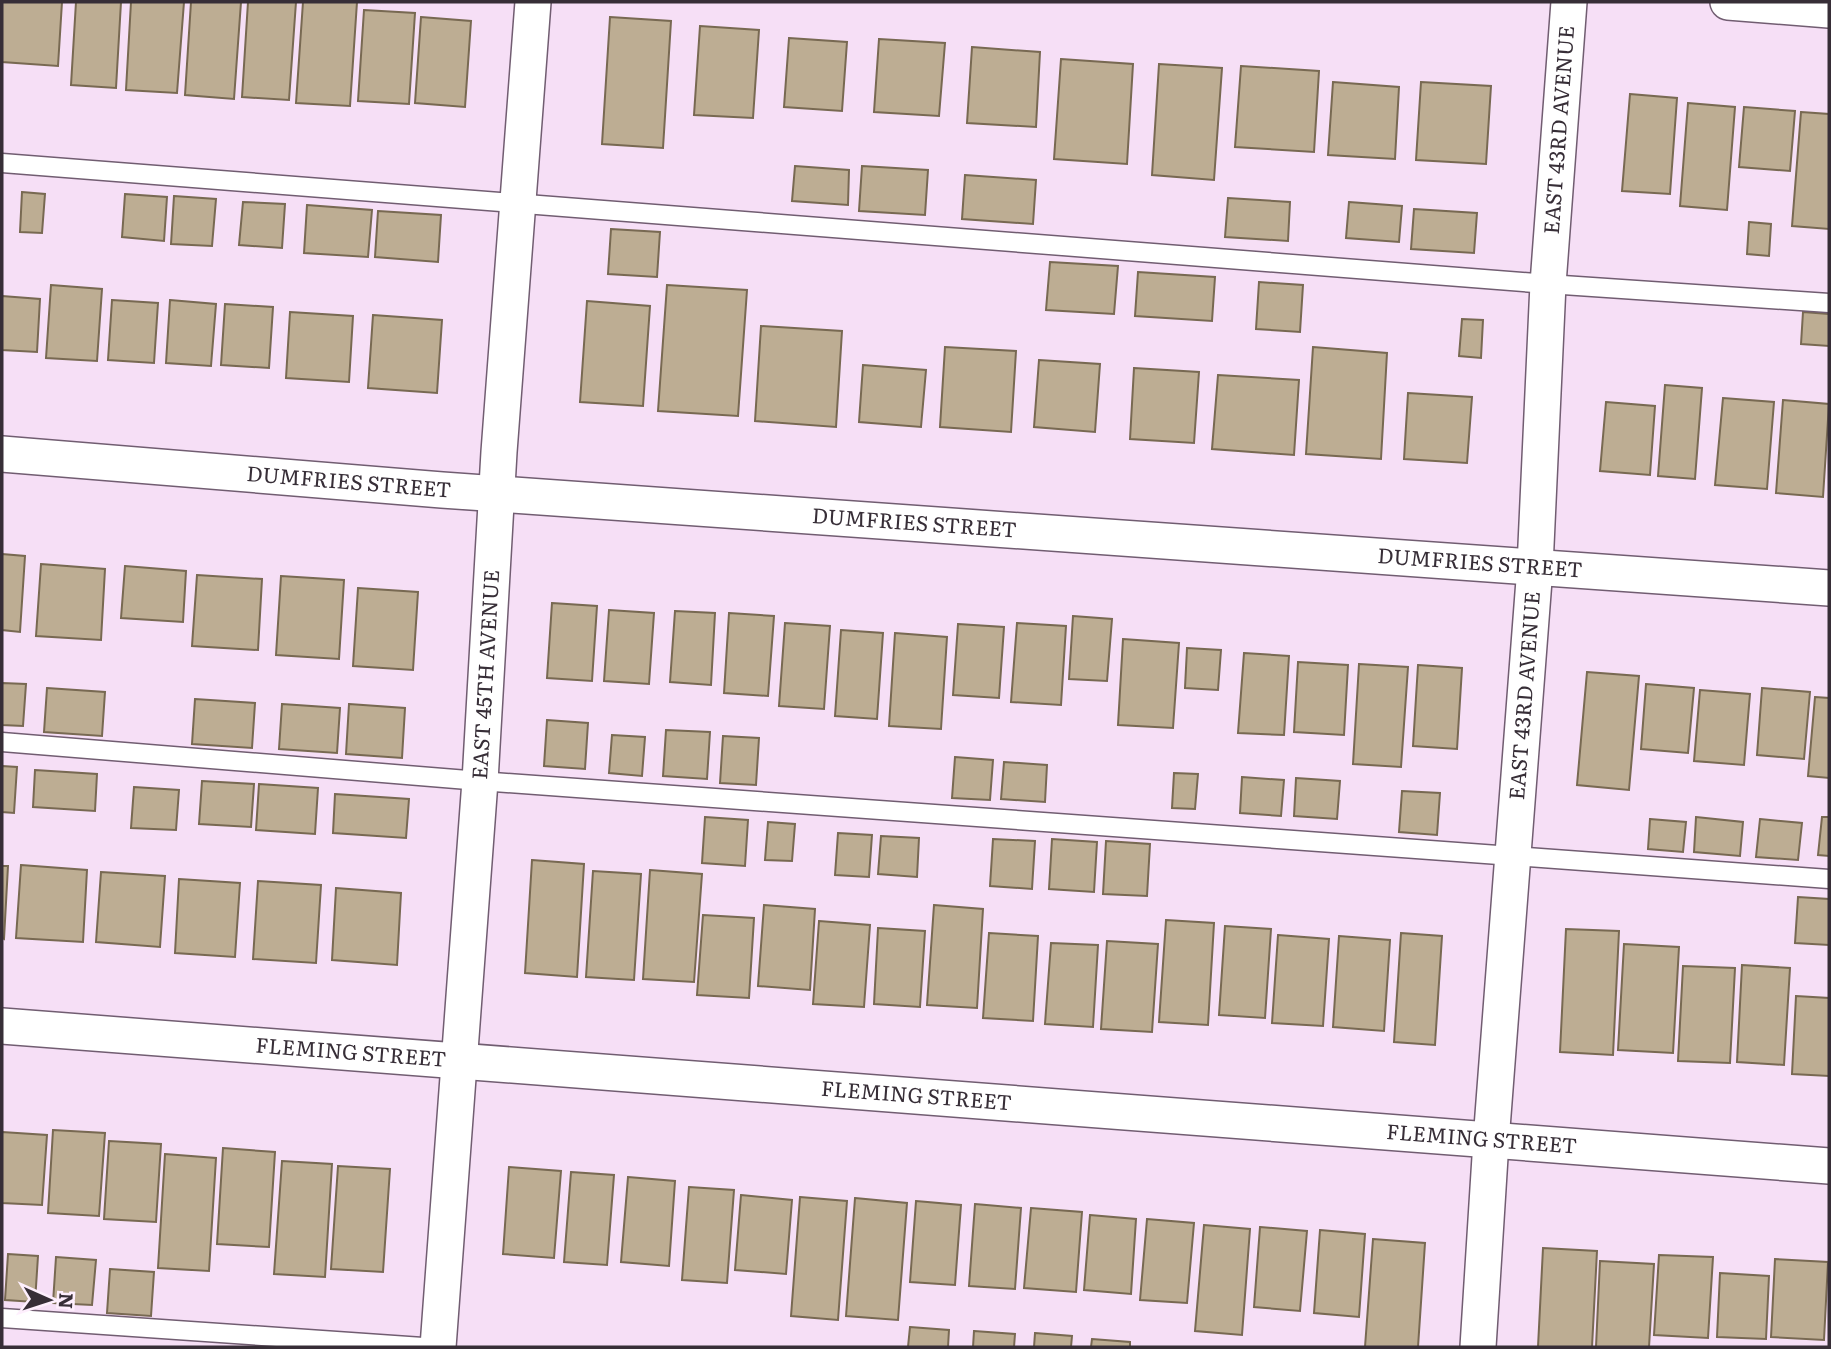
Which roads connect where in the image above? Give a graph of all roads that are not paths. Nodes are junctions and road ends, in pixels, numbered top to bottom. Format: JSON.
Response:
{"nodes":[{"id":1,"x":533,"y":2,"type":"edge"},
{"id":2,"x":1569,"y":2,"type":"edge"},
{"id":3,"x":1728,"y":2,"type":"edge"},
{"id":4,"x":1829,"y":10,"type":"edge"},
{"id":5,"x":2,"y":163,"type":"edge"},
{"id":6,"x":517,"y":202,"type":"junction"},
{"id":7,"x":1548,"y":284,"type":"junction"},
{"id":8,"x":1829,"y":303,"type":"edge"},
{"id":9,"x":2,"y":454,"type":"edge"},
{"id":10,"x":497,"y":493,"type":"junction"},
{"id":11,"x":1535,"y":567,"type":"junction"},
{"id":12,"x":1829,"y":588,"type":"edge"},
{"id":13,"x":2,"y":742,"type":"edge"},
{"id":14,"x":481,"y":781,"type":"junction"},
{"id":15,"x":1513,"y":855,"type":"junction"},
{"id":16,"x":1829,"y":879,"type":"edge"},
{"id":17,"x":2,"y":1026,"type":"edge"},
{"id":18,"x":460,"y":1061,"type":"junction"},
{"id":19,"x":1491,"y":1141,"type":"junction"},
{"id":20,"x":1829,"y":1166,"type":"edge"},
{"id":21,"x":2,"y":1318,"type":"edge"},
{"id":22,"x":423,"y":1347,"type":"edge"},
{"id":23,"x":438,"y":1347,"type":"edge"},
{"id":24,"x":1478,"y":1347,"type":"edge"}],
"edges":[{"from":1,"to":6,"type":"street","name":"EAST 45TH AVENUE"},
{"from":2,"to":7,"type":"street","name":"EAST 43RD AVENUE"},
{"from":3,"to":4,"type":"street"},
{"from":5,"to":6,"type":"lane"},
{"from":6,"to":7,"type":"lane"},
{"from":6,"to":10,"type":"street","name":"EAST 45TH AVENUE"},
{"from":7,"to":8,"type":"lane"},
{"from":7,"to":11,"type":"street","name":"EAST 43RD AVENUE"},
{"from":9,"to":10,"type":"street","name":"DUMFRIES STREET"},
{"from":10,"to":11,"type":"street","name":"DUMFRIES STREET"},
{"from":10,"to":14,"type":"street","name":"EAST 45TH AVENUE"},
{"from":11,"to":12,"type":"street","name":"DUMFRIES STREET"},
{"from":11,"to":15,"type":"street","name":"EAST 43RD AVENUE"},
{"from":13,"to":14,"type":"lane"},
{"from":14,"to":15,"type":"lane"},
{"from":14,"to":18,"type":"street","name":"EAST 45TH AVENUE"},
{"from":15,"to":16,"type":"lane"},
{"from":15,"to":19,"type":"street","name":"EAST 43RD AVENUE"},
{"from":17,"to":18,"type":"street","name":"FLEMING STREET"},
{"from":18,"to":19,"type":"street","name":"FLEMING STREET"},
{"from":18,"to":23,"type":"street","name":"EAST 45TH AVENUE"},
{"from":19,"to":20,"type":"street","name":"FLEMING STREET"},
{"from":19,"to":24,"type":"street","name":"EAST 43RD AVENUE"},
{"from":21,"to":22,"type":"lane"}]}
